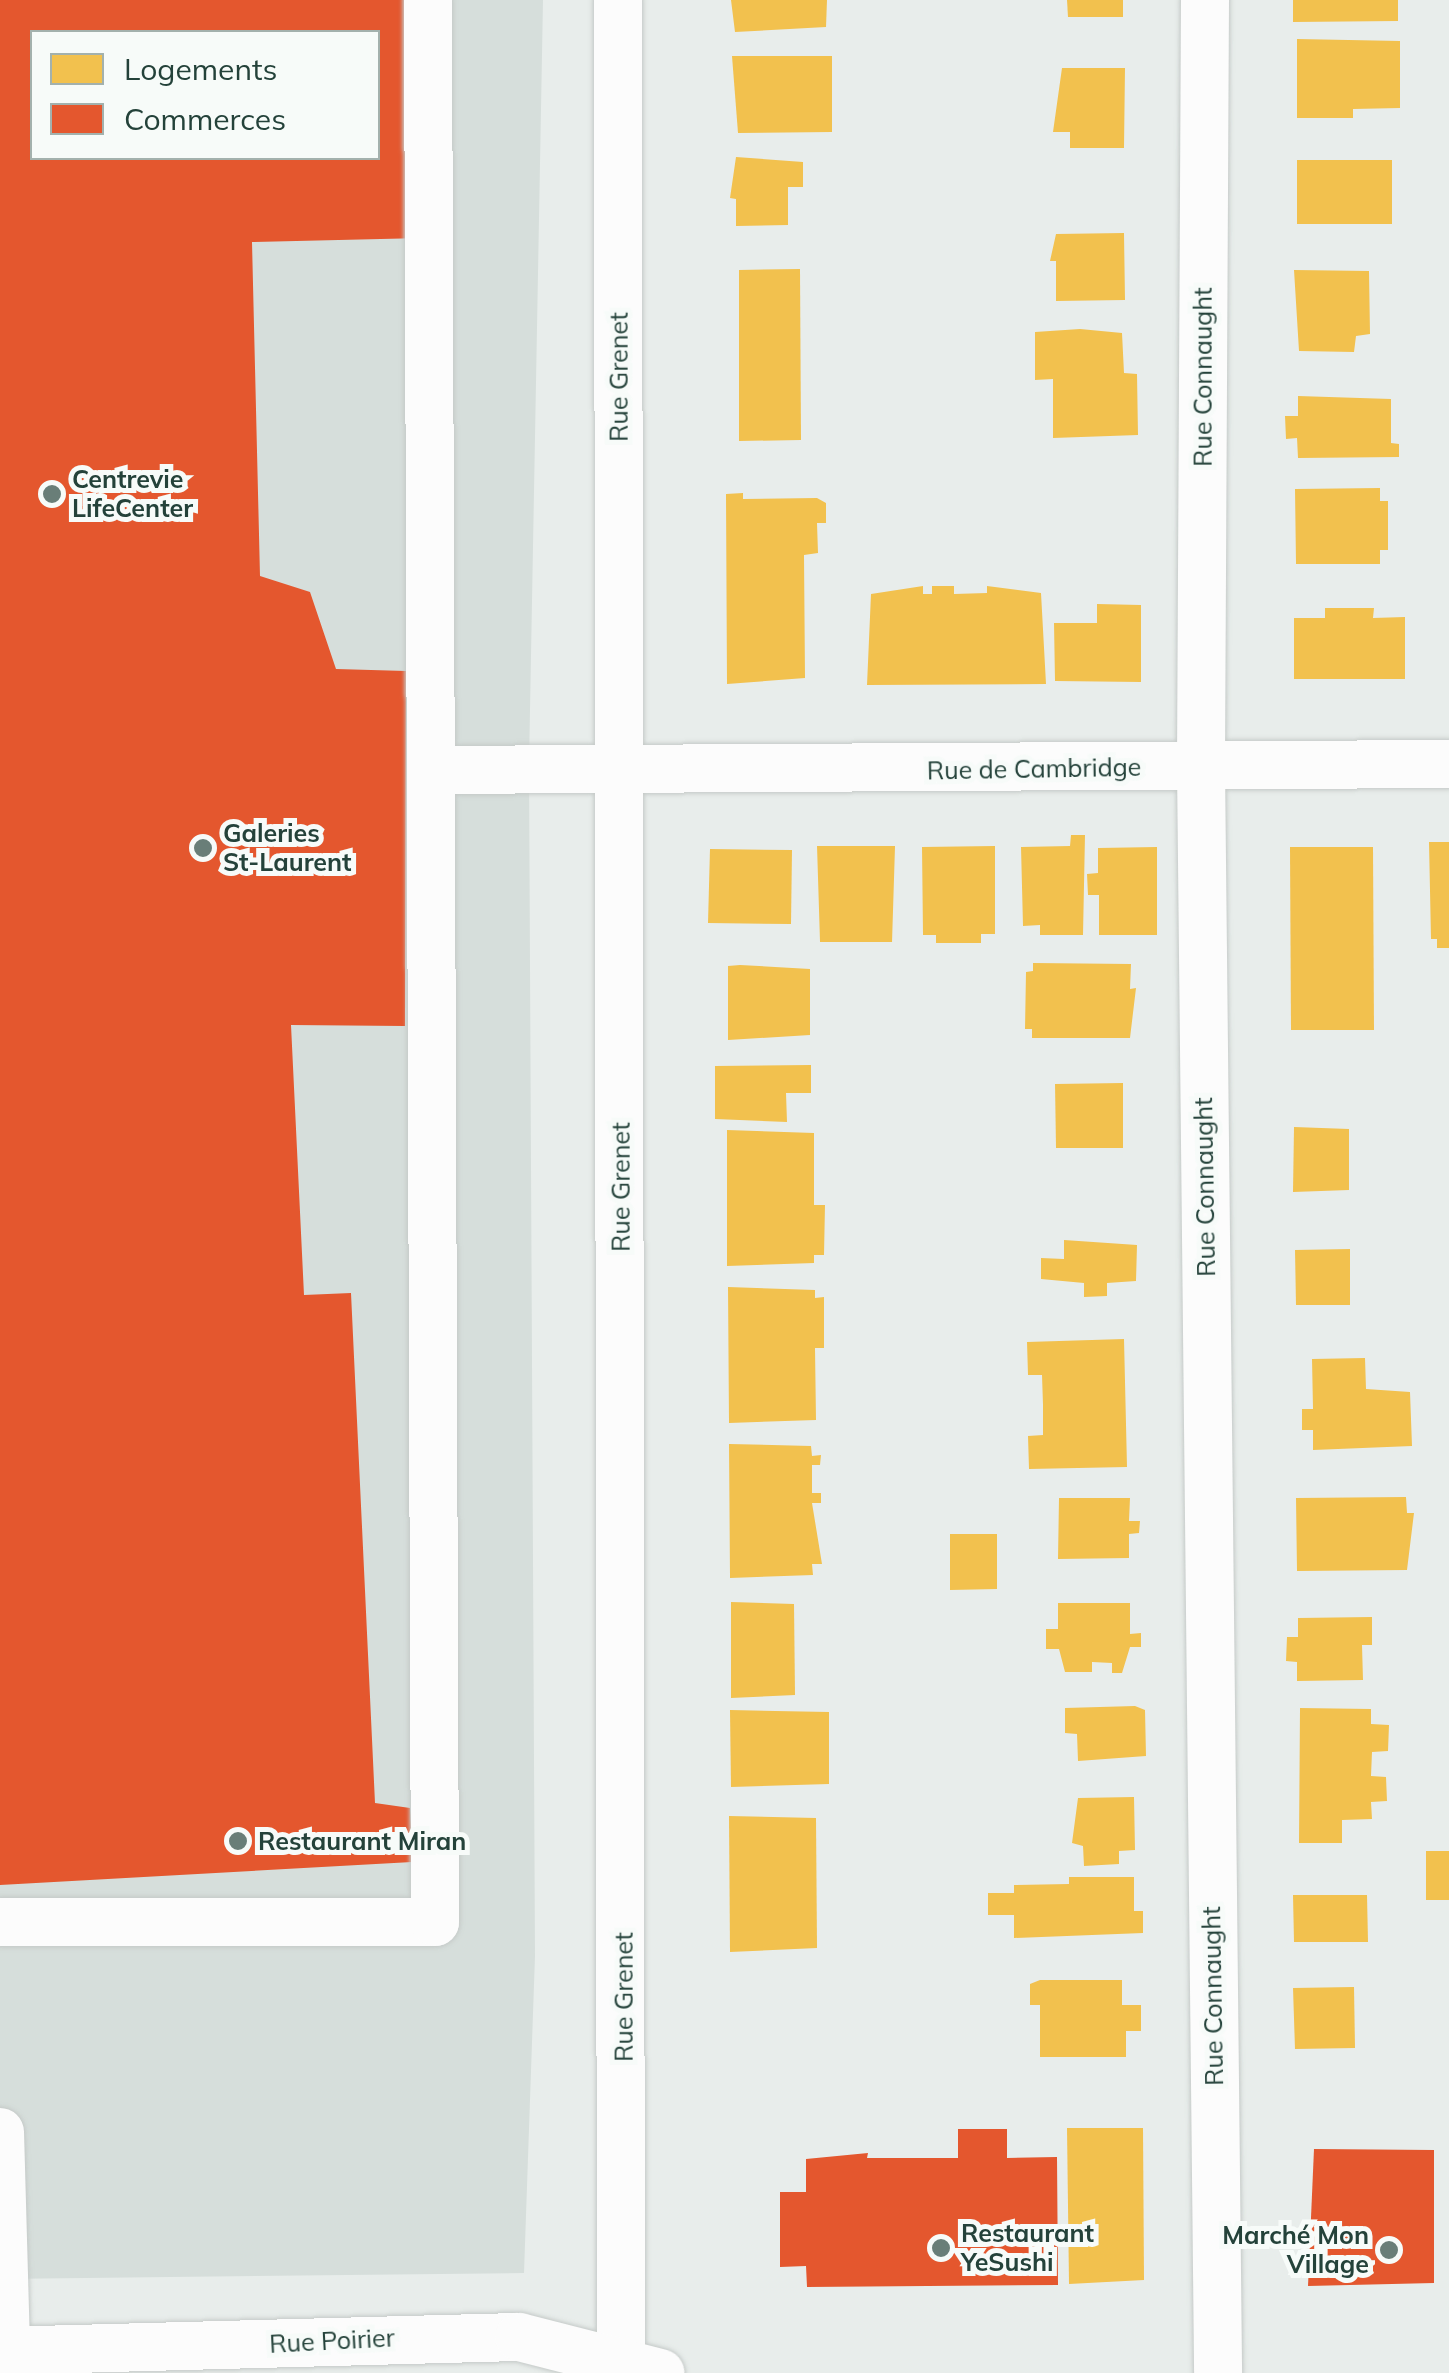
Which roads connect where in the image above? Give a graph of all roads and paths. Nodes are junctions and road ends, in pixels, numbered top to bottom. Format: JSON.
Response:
{"nodes":[{"id":1,"x":428,"y":0,"type":"edge"},
{"id":2,"x":618,"y":0,"type":"edge"},
{"id":3,"x":1205,"y":0,"type":"edge"},
{"id":4,"x":1449,"y":764,"type":"edge"},
{"id":5,"x":1201,"y":767,"type":"junction"},
{"id":6,"x":431,"y":770,"type":"junction"},
{"id":7,"x":620,"y":773,"type":"junction"},
{"id":8,"x":0,"y":1922,"type":"edge"},
{"id":9,"x":0,"y":2132,"type":"edge"},
{"id":10,"x":2,"y":2357,"type":"edge"},
{"id":11,"x":634,"y":2370,"type":"edge"},
{"id":12,"x":1218,"y":2373,"type":"edge"}],
"edges":[{"from":1,"to":6,"type":"street"},
{"from":2,"to":7,"type":"street","name":"Rue Grenet"},
{"from":3,"to":5,"type":"street","name":"Rue Connaught"},
{"from":4,"to":5,"type":"street","name":"Rue de Cambridge"},
{"from":5,"to":7,"type":"street","name":"Rue de Cambridge"},
{"from":5,"to":12,"type":"street","name":"Rue Connaught"},
{"from":6,"to":7,"type":"street","name":"Rue de Cambridge"},
{"from":6,"to":8,"type":"street"},
{"from":7,"to":11,"type":"street","name":"Rue Grenet"},
{"from":9,"to":10,"type":"street"},
{"from":10,"to":11,"type":"street","name":"Rue Poirier"}]}
